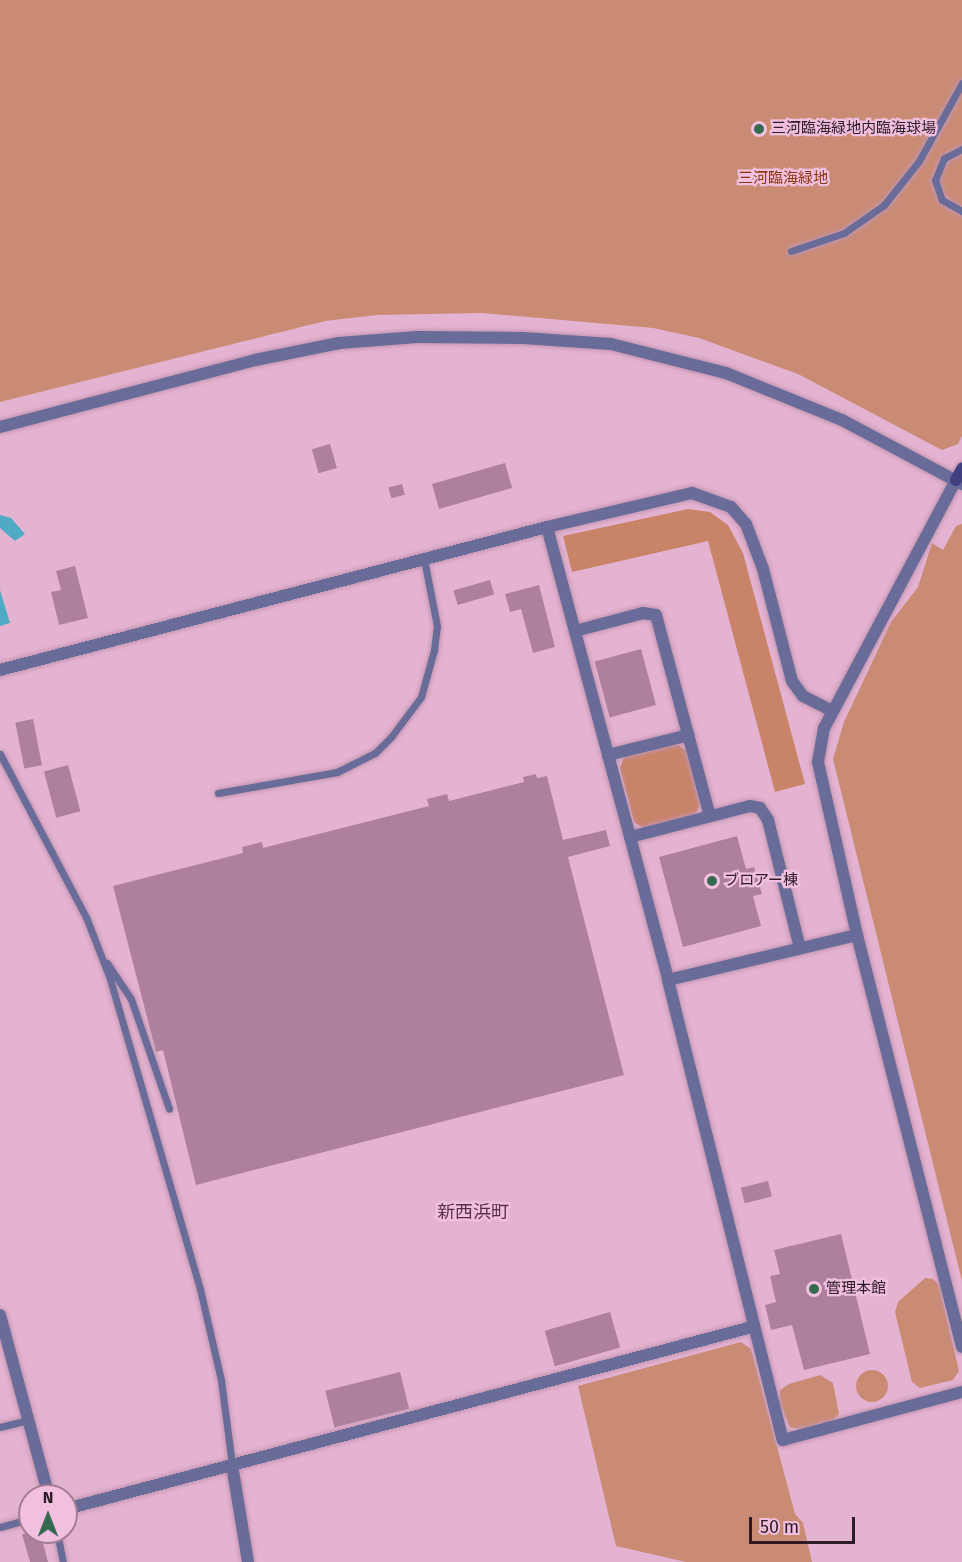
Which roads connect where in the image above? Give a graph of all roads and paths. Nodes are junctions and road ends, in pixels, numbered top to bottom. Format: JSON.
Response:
{"nodes":[{"id":1,"x":962,"y":84,"type":"edge"},
{"id":2,"x":962,"y":149,"type":"edge"},
{"id":3,"x":962,"y":211,"type":"edge"},
{"id":4,"x":791,"y":251,"type":"dead end"},
{"id":5,"x":0,"y":427,"type":"edge"},
{"id":6,"x":960,"y":478,"type":"edge"},
{"id":7,"x":547,"y":527,"type":"junction"},
{"id":8,"x":424,"y":559,"type":"junction"},
{"id":9,"x":575,"y":632,"type":"junction"},
{"id":10,"x":0,"y":670,"type":"edge"},
{"id":11,"x":832,"y":711,"type":"junction"},
{"id":12,"x":689,"y":735,"type":"junction"},
{"id":13,"x":0,"y":754,"type":"edge"},
{"id":14,"x":608,"y":755,"type":"junction"},
{"id":15,"x":218,"y":793,"type":"dead end"},
{"id":16,"x":711,"y":816,"type":"junction"},
{"id":17,"x":630,"y":837,"type":"junction"},
{"id":18,"x":857,"y":935,"type":"junction"},
{"id":19,"x":800,"y":948,"type":"junction"},
{"id":20,"x":103,"y":958,"type":"junction"},
{"id":21,"x":668,"y":980,"type":"junction"},
{"id":22,"x":169,"y":1109,"type":"dead end"},
{"id":23,"x":0,"y":1315,"type":"edge"},
{"id":24,"x":752,"y":1327,"type":"junction"},
{"id":25,"x":962,"y":1347,"type":"edge"},
{"id":26,"x":962,"y":1392,"type":"edge"},
{"id":27,"x":28,"y":1420,"type":"junction"},
{"id":28,"x":0,"y":1427,"type":"edge"},
{"id":29,"x":232,"y":1465,"type":"junction"},
{"id":30,"x":46,"y":1484,"type":"edge"},
{"id":31,"x":78,"y":1506,"type":"edge"},
{"id":32,"x":18,"y":1522,"type":"edge"},
{"id":33,"x":0,"y":1527,"type":"edge"},
{"id":34,"x":59,"y":1544,"type":"edge"},
{"id":35,"x":63,"y":1562,"type":"edge"},
{"id":36,"x":248,"y":1562,"type":"edge"}],
"edges":[{"from":1,"to":4,"type":"lane"},
{"from":2,"to":3,"type":"lane"},
{"from":5,"to":6,"type":"street"},
{"from":6,"to":11,"type":"street"},
{"from":7,"to":8,"type":"street"},
{"from":7,"to":9,"type":"street"},
{"from":7,"to":11,"type":"street"},
{"from":8,"to":10,"type":"street"},
{"from":8,"to":15,"type":"lane"},
{"from":9,"to":12,"type":"street"},
{"from":9,"to":14,"type":"street"},
{"from":11,"to":18,"type":"street"},
{"from":12,"to":14,"type":"street"},
{"from":12,"to":16,"type":"street"},
{"from":13,"to":20,"type":"lane"},
{"from":14,"to":17,"type":"street"},
{"from":16,"to":17,"type":"street"},
{"from":16,"to":19,"type":"street"},
{"from":17,"to":21,"type":"street"},
{"from":18,"to":19,"type":"street"},
{"from":18,"to":25,"type":"street"},
{"from":19,"to":21,"type":"street"},
{"from":20,"to":22,"type":"lane"},
{"from":20,"to":29,"type":"lane"},
{"from":21,"to":24,"type":"street"},
{"from":23,"to":27,"type":"street"},
{"from":24,"to":26,"type":"street"},
{"from":24,"to":29,"type":"street"},
{"from":27,"to":28,"type":"lane"},
{"from":27,"to":30,"type":"street"},
{"from":29,"to":31,"type":"street"},
{"from":29,"to":36,"type":"street"},
{"from":32,"to":33,"type":"lane"},
{"from":34,"to":35,"type":"lane"}]}
